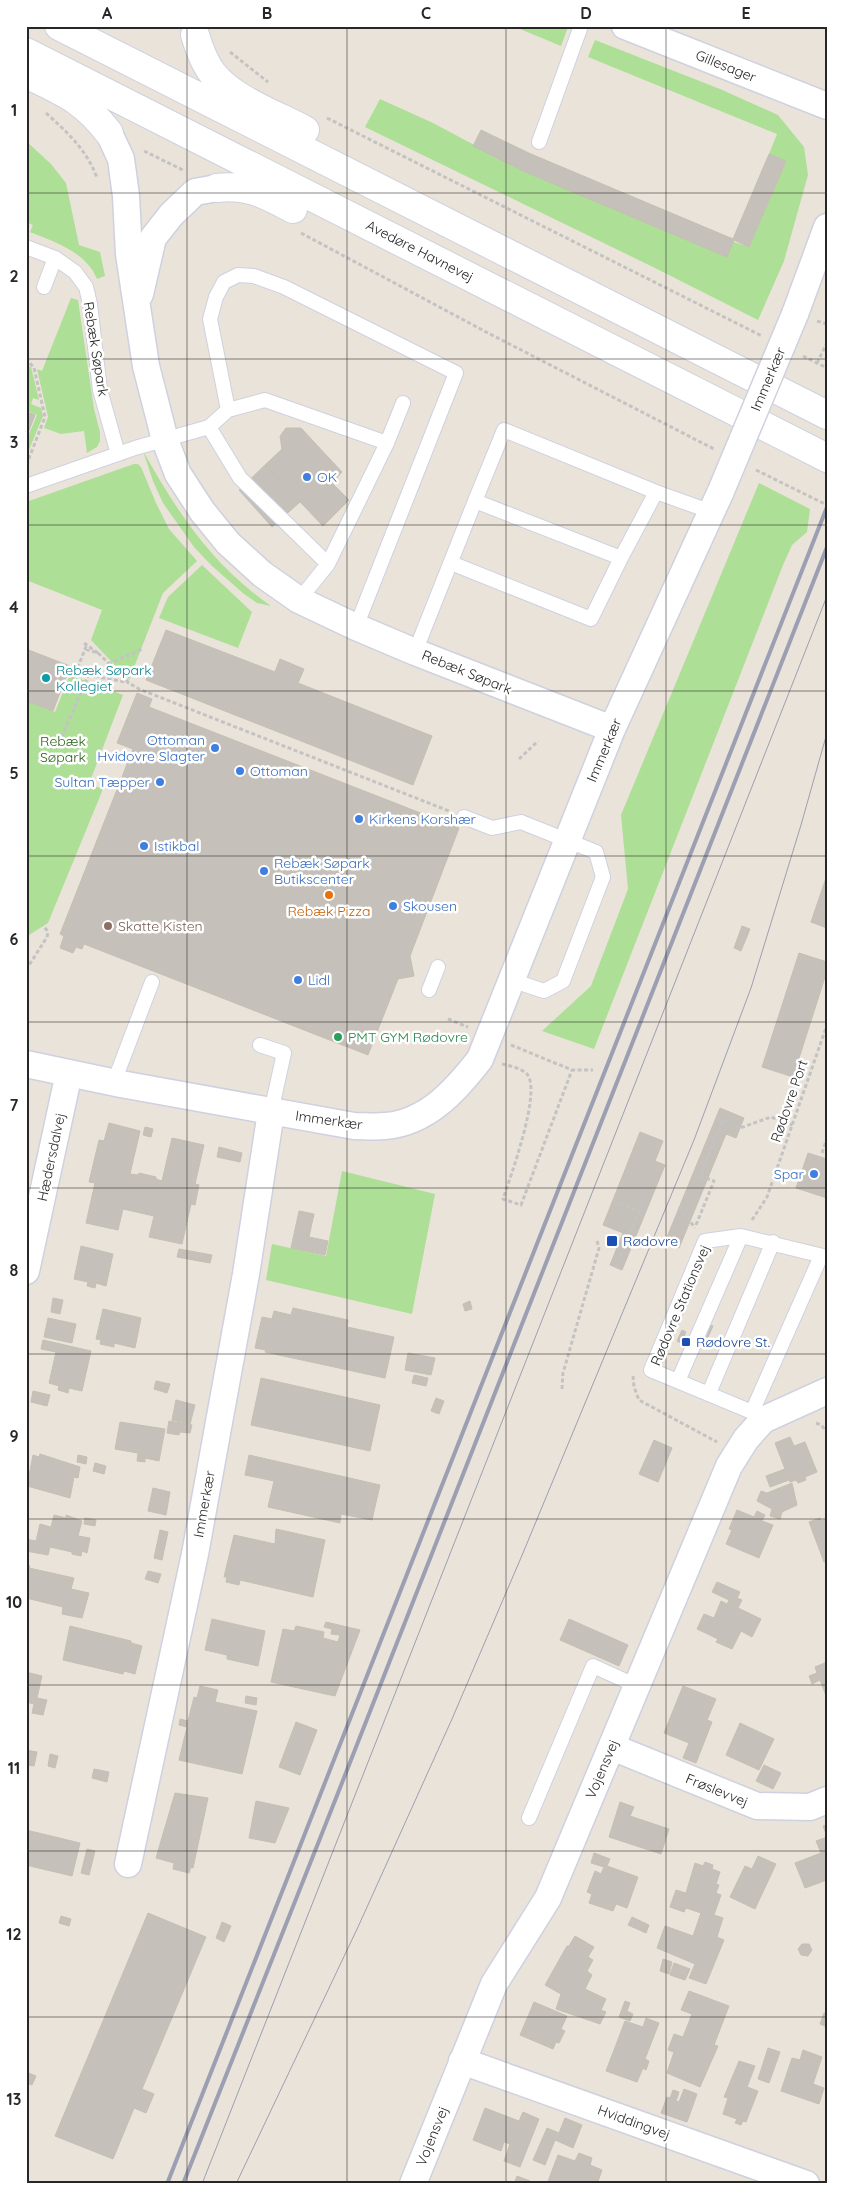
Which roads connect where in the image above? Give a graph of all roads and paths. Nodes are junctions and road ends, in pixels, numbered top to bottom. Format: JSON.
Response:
{"nodes":[{"id":1,"x":59,"y":26,"type":"edge"},
{"id":2,"x":581,"y":26,"type":"edge"},
{"id":3,"x":625,"y":26,"type":"edge"},
{"id":4,"x":194,"y":31,"type":"edge"},
{"id":5,"x":26,"y":52,"type":"edge"},
{"id":6,"x":26,"y":74,"type":"edge"},
{"id":7,"x":270,"y":84,"type":"dead end"},
{"id":8,"x":76,"y":98,"type":"junction"},
{"id":9,"x":827,"y":106,"type":"edge"},
{"id":10,"x":41,"y":109,"type":"dead end"},
{"id":11,"x":326,"y":118,"type":"dead end"},
{"id":12,"x":109,"y":133,"type":"joint"},
{"id":13,"x":539,"y":142,"type":"dead end"},
{"id":14,"x":142,"y":150,"type":"dead end"},
{"id":15,"x":100,"y":185,"type":"dead end"},
{"id":16,"x":217,"y":188,"type":"junction"},
{"id":17,"x":259,"y":191,"type":"junction"},
{"id":18,"x":417,"y":208,"type":"junction"},
{"id":19,"x":827,"y":227,"type":"edge"},
{"id":20,"x":295,"y":229,"type":"dead end"},
{"id":21,"x":26,"y":246,"type":"edge"},
{"id":22,"x":55,"y":258,"type":"junction"},
{"id":23,"x":444,"y":264,"type":"junction"},
{"id":24,"x":44,"y":287,"type":"dead end"},
{"id":25,"x":137,"y":305,"type":"junction"},
{"id":26,"x":807,"y":318,"type":"junction"},
{"id":27,"x":827,"y":324,"type":"edge"},
{"id":28,"x":764,"y":337,"type":"dead end"},
{"id":29,"x":827,"y":343,"type":"edge"},
{"id":30,"x":799,"y":354,"type":"dead end"},
{"id":31,"x":26,"y":358,"type":"edge"},
{"id":32,"x":817,"y":363,"type":"junction"},
{"id":33,"x":827,"y":368,"type":"edge"},
{"id":34,"x":403,"y":403,"type":"dead end"},
{"id":35,"x":228,"y":410,"type":"junction"},
{"id":36,"x":827,"y":415,"type":"edge"},
{"id":37,"x":209,"y":427,"type":"junction"},
{"id":38,"x":165,"y":440,"type":"junction"},
{"id":39,"x":386,"y":443,"type":"junction"},
{"id":40,"x":719,"y":452,"type":"dead end"},
{"id":41,"x":118,"y":454,"type":"junction"},
{"id":42,"x":822,"y":457,"type":"edge"},
{"id":43,"x":26,"y":466,"type":"edge"},
{"id":44,"x":753,"y":468,"type":"dead end"},
{"id":45,"x":26,"y":486,"type":"edge"},
{"id":46,"x":656,"y":492,"type":"junction"},
{"id":47,"x":475,"y":501,"type":"junction"},
{"id":48,"x":716,"y":502,"type":"junction"},
{"id":49,"x":827,"y":505,"type":"edge"},
{"id":50,"x":621,"y":558,"type":"junction"},
{"id":51,"x":451,"y":563,"type":"junction"},
{"id":52,"x":328,"y":564,"type":"junction"},
{"id":53,"x":299,"y":600,"type":"junction"},
{"id":54,"x":356,"y":628,"type":"junction"},
{"id":55,"x":85,"y":649,"type":"junction"},
{"id":56,"x":142,"y":649,"type":"dead end"},
{"id":57,"x":415,"y":652,"type":"junction"},
{"id":58,"x":98,"y":653,"type":"junction"},
{"id":59,"x":108,"y":664,"type":"junction"},
{"id":60,"x":76,"y":671,"type":"junction"},
{"id":61,"x":88,"y":676,"type":"junction"},
{"id":62,"x":129,"y":683,"type":"junction"},
{"id":63,"x":68,"y":692,"type":"dead end"},
{"id":64,"x":612,"y":729,"type":"junction"},
{"id":65,"x":538,"y":741,"type":"dead end"},
{"id":66,"x":59,"y":743,"type":"dead end"},
{"id":67,"x":519,"y":759,"type":"dead end"},
{"id":68,"x":464,"y":816,"type":"joint"},
{"id":69,"x":566,"y":840,"type":"junction"},
{"id":70,"x":44,"y":925,"type":"dead end"},
{"id":71,"x":438,"y":967,"type":"dead end"},
{"id":72,"x":26,"y":970,"type":"edge"},
{"id":73,"x":511,"y":980,"type":"junction"},
{"id":74,"x":152,"y":982,"type":"dead end"},
{"id":75,"x":429,"y":990,"type":"dead end"},
{"id":76,"x":827,"y":1025,"type":"edge"},
{"id":77,"x":260,"y":1045,"type":"dead end"},
{"id":78,"x":530,"y":1052,"type":"dead end"},
{"id":79,"x":480,"y":1059,"type":"junction"},
{"id":80,"x":26,"y":1064,"type":"edge"},
{"id":81,"x":572,"y":1070,"type":"junction"},
{"id":82,"x":593,"y":1070,"type":"dead end"},
{"id":83,"x":69,"y":1073,"type":"junction"},
{"id":84,"x":114,"y":1082,"type":"junction"},
{"id":85,"x":271,"y":1112,"type":"junction"},
{"id":86,"x":716,"y":1118,"type":"dead end"},
{"id":87,"x":723,"y":1122,"type":"junction"},
{"id":88,"x":792,"y":1125,"type":"junction"},
{"id":89,"x":827,"y":1138,"type":"edge"},
{"id":90,"x":822,"y":1153,"type":"dead end"},
{"id":91,"x":646,"y":1194,"type":"dead end"},
{"id":92,"x":620,"y":1204,"type":"dead end"},
{"id":93,"x":679,"y":1207,"type":"dead end"},
{"id":94,"x":645,"y":1214,"type":"dead end"},
{"id":95,"x":695,"y":1228,"type":"junction"},
{"id":96,"x":741,"y":1236,"type":"junction"},
{"id":97,"x":597,"y":1241,"type":"dead end"},
{"id":98,"x":705,"y":1241,"type":"junction"},
{"id":99,"x":773,"y":1242,"type":"junction"},
{"id":100,"x":824,"y":1256,"type":"edge"},
{"id":101,"x":616,"y":1268,"type":"dead end"},
{"id":102,"x":26,"y":1271,"type":"edge"},
{"id":103,"x":678,"y":1381,"type":"junction"},
{"id":104,"x":562,"y":1390,"type":"dead end"},
{"id":105,"x":827,"y":1391,"type":"edge"},
{"id":106,"x":709,"y":1394,"type":"junction"},
{"id":107,"x":757,"y":1416,"type":"junction"},
{"id":108,"x":821,"y":1425,"type":"dead end"},
{"id":109,"x":827,"y":1432,"type":"edge"},
{"id":110,"x":637,"y":1686,"type":"junction"},
{"id":111,"x":612,"y":1747,"type":"junction"},
{"id":112,"x":827,"y":1800,"type":"edge"},
{"id":113,"x":529,"y":1818,"type":"dead end"},
{"id":114,"x":128,"y":1864,"type":"dead end"},
{"id":115,"x":462,"y":2061,"type":"junction"},
{"id":116,"x":413,"y":2184,"type":"edge"},
{"id":117,"x":806,"y":2184,"type":"edge"}],
"edges":[{"from":1,"to":18,"type":"street"},
{"from":2,"to":13,"type":"lane"},
{"from":3,"to":9,"type":"street","name":"Gillesager"},
{"from":4,"to":7,"type":"path"},
{"from":4,"to":18,"type":"street"},
{"from":5,"to":23,"type":"street","name":"Avedøre Havnevej"},
{"from":6,"to":8,"type":"street"},
{"from":8,"to":12,"type":"street"},
{"from":8,"to":17,"type":"street"},
{"from":10,"to":15,"type":"path"},
{"from":11,"to":28,"type":"path"},
{"from":12,"to":25,"type":"street","name":"Rebæk Søpark"},
{"from":14,"to":16,"type":"path"},
{"from":16,"to":17,"type":"street"},
{"from":16,"to":25,"type":"street","name":"Rebæk Søpark"},
{"from":17,"to":23,"type":"street"},
{"from":18,"to":36,"type":"street"},
{"from":19,"to":26,"type":"street","name":"Immerkær"},
{"from":20,"to":40,"type":"path"},
{"from":21,"to":22,"type":"lane","name":"Rebæk Søpark"},
{"from":22,"to":24,"type":"lane"},
{"from":22,"to":41,"type":"lane","name":"Rebæk Søpark"},
{"from":23,"to":42,"type":"street","name":"Avedøre Havnevej"},
{"from":25,"to":38,"type":"street","name":"Rebæk Søpark"},
{"from":26,"to":27,"type":"path"},
{"from":26,"to":48,"type":"street","name":"Immerkær","bridge":true},
{"from":29,"to":32,"type":"path"},
{"from":30,"to":32,"type":"path"},
{"from":31,"to":43,"type":"path"},
{"from":32,"to":33,"type":"path"},
{"from":34,"to":39,"type":"lane"},
{"from":35,"to":37,"type":"lane"},
{"from":35,"to":39,"type":"lane"},
{"from":35,"to":54,"type":"lane"},
{"from":37,"to":38,"type":"lane"},
{"from":37,"to":52,"type":"lane"},
{"from":38,"to":41,"type":"lane"},
{"from":38,"to":53,"type":"street","name":"Rebæk Søpark"},
{"from":39,"to":52,"type":"lane"},
{"from":41,"to":45,"type":"lane"},
{"from":44,"to":49,"type":"path"},
{"from":46,"to":47,"type":"lane"},
{"from":46,"to":48,"type":"lane"},
{"from":46,"to":50,"type":"lane"},
{"from":47,"to":50,"type":"lane"},
{"from":47,"to":51,"type":"lane"},
{"from":48,"to":64,"type":"street","name":"Immerkær"},
{"from":50,"to":51,"type":"lane"},
{"from":51,"to":57,"type":"lane"},
{"from":52,"to":53,"type":"lane"},
{"from":53,"to":54,"type":"street","name":"Rebæk Søpark"},
{"from":54,"to":57,"type":"street","name":"Rebæk Søpark"},
{"from":55,"to":58,"type":"path"},
{"from":55,"to":58,"type":"path"},
{"from":55,"to":60,"type":"path"},
{"from":56,"to":59,"type":"path"},
{"from":57,"to":64,"type":"street","name":"Rebæk Søpark"},
{"from":58,"to":59,"type":"path"},
{"from":59,"to":62,"type":"path"},
{"from":60,"to":61,"type":"path"},
{"from":60,"to":63,"type":"path"},
{"from":61,"to":62,"type":"path"},
{"from":61,"to":66,"type":"path"},
{"from":62,"to":68,"type":"path"},
{"from":64,"to":69,"type":"street","name":"Immerkær"},
{"from":65,"to":67,"type":"path"},
{"from":68,"to":69,"type":"lane"},
{"from":69,"to":73,"type":"street","name":"Immerkær"},
{"from":69,"to":73,"type":"lane"},
{"from":70,"to":72,"type":"path"},
{"from":71,"to":75,"type":"lane"},
{"from":73,"to":79,"type":"street","name":"Immerkær"},
{"from":74,"to":84,"type":"lane"},
{"from":76,"to":88,"type":"path","name":"Rødovre Port"},
{"from":77,"to":85,"type":"lane"},
{"from":78,"to":81,"type":"path"},
{"from":79,"to":81,"type":"path"},
{"from":79,"to":85,"type":"street","name":"Immerkær"},
{"from":80,"to":83,"type":"street","name":"Immerkær"},
{"from":81,"to":82,"type":"path"},
{"from":83,"to":84,"type":"street","name":"Immerkær"},
{"from":83,"to":102,"type":"street","name":"Hædersdalvej"},
{"from":84,"to":85,"type":"street","name":"Immerkær"},
{"from":85,"to":114,"type":"street","name":"Immerkær"},
{"from":86,"to":87,"type":"path"},
{"from":87,"to":88,"type":"path"},
{"from":87,"to":95,"type":"path"},
{"from":88,"to":96,"type":"path","name":"Rødovre Port"},
{"from":89,"to":90,"type":"path"},
{"from":91,"to":101,"type":"path"},
{"from":92,"to":94,"type":"path"},
{"from":93,"to":95,"type":"path"},
{"from":95,"to":98,"type":"path"},
{"from":96,"to":98,"type":"lane","name":"Rødovre Stationsvej"},
{"from":96,"to":99,"type":"lane","name":"Rødovre Stationsvej"},
{"from":96,"to":103,"type":"lane"},
{"from":97,"to":104,"type":"path"},
{"from":98,"to":103,"type":"lane","name":"Rødovre Stationsvej"},
{"from":99,"to":100,"type":"lane","name":"Rødovre Stationsvej"},
{"from":99,"to":106,"type":"lane"},
{"from":100,"to":107,"type":"lane"},
{"from":103,"to":106,"type":"lane","name":"Rødovre Stationsvej"},
{"from":105,"to":107,"type":"street","name":"Vojensvej"},
{"from":106,"to":107,"type":"lane","name":"Rødovre Stationsvej"},
{"from":107,"to":110,"type":"street","name":"Vojensvej"},
{"from":108,"to":109,"type":"path"},
{"from":110,"to":111,"type":"street","name":"Vojensvej"},
{"from":110,"to":113,"type":"lane"},
{"from":111,"to":112,"type":"street","name":"Frøslevvej"},
{"from":111,"to":115,"type":"street","name":"Vojensvej"},
{"from":115,"to":116,"type":"street","name":"Vojensvej"},
{"from":115,"to":117,"type":"street","name":"Hviddingvej"}]}
